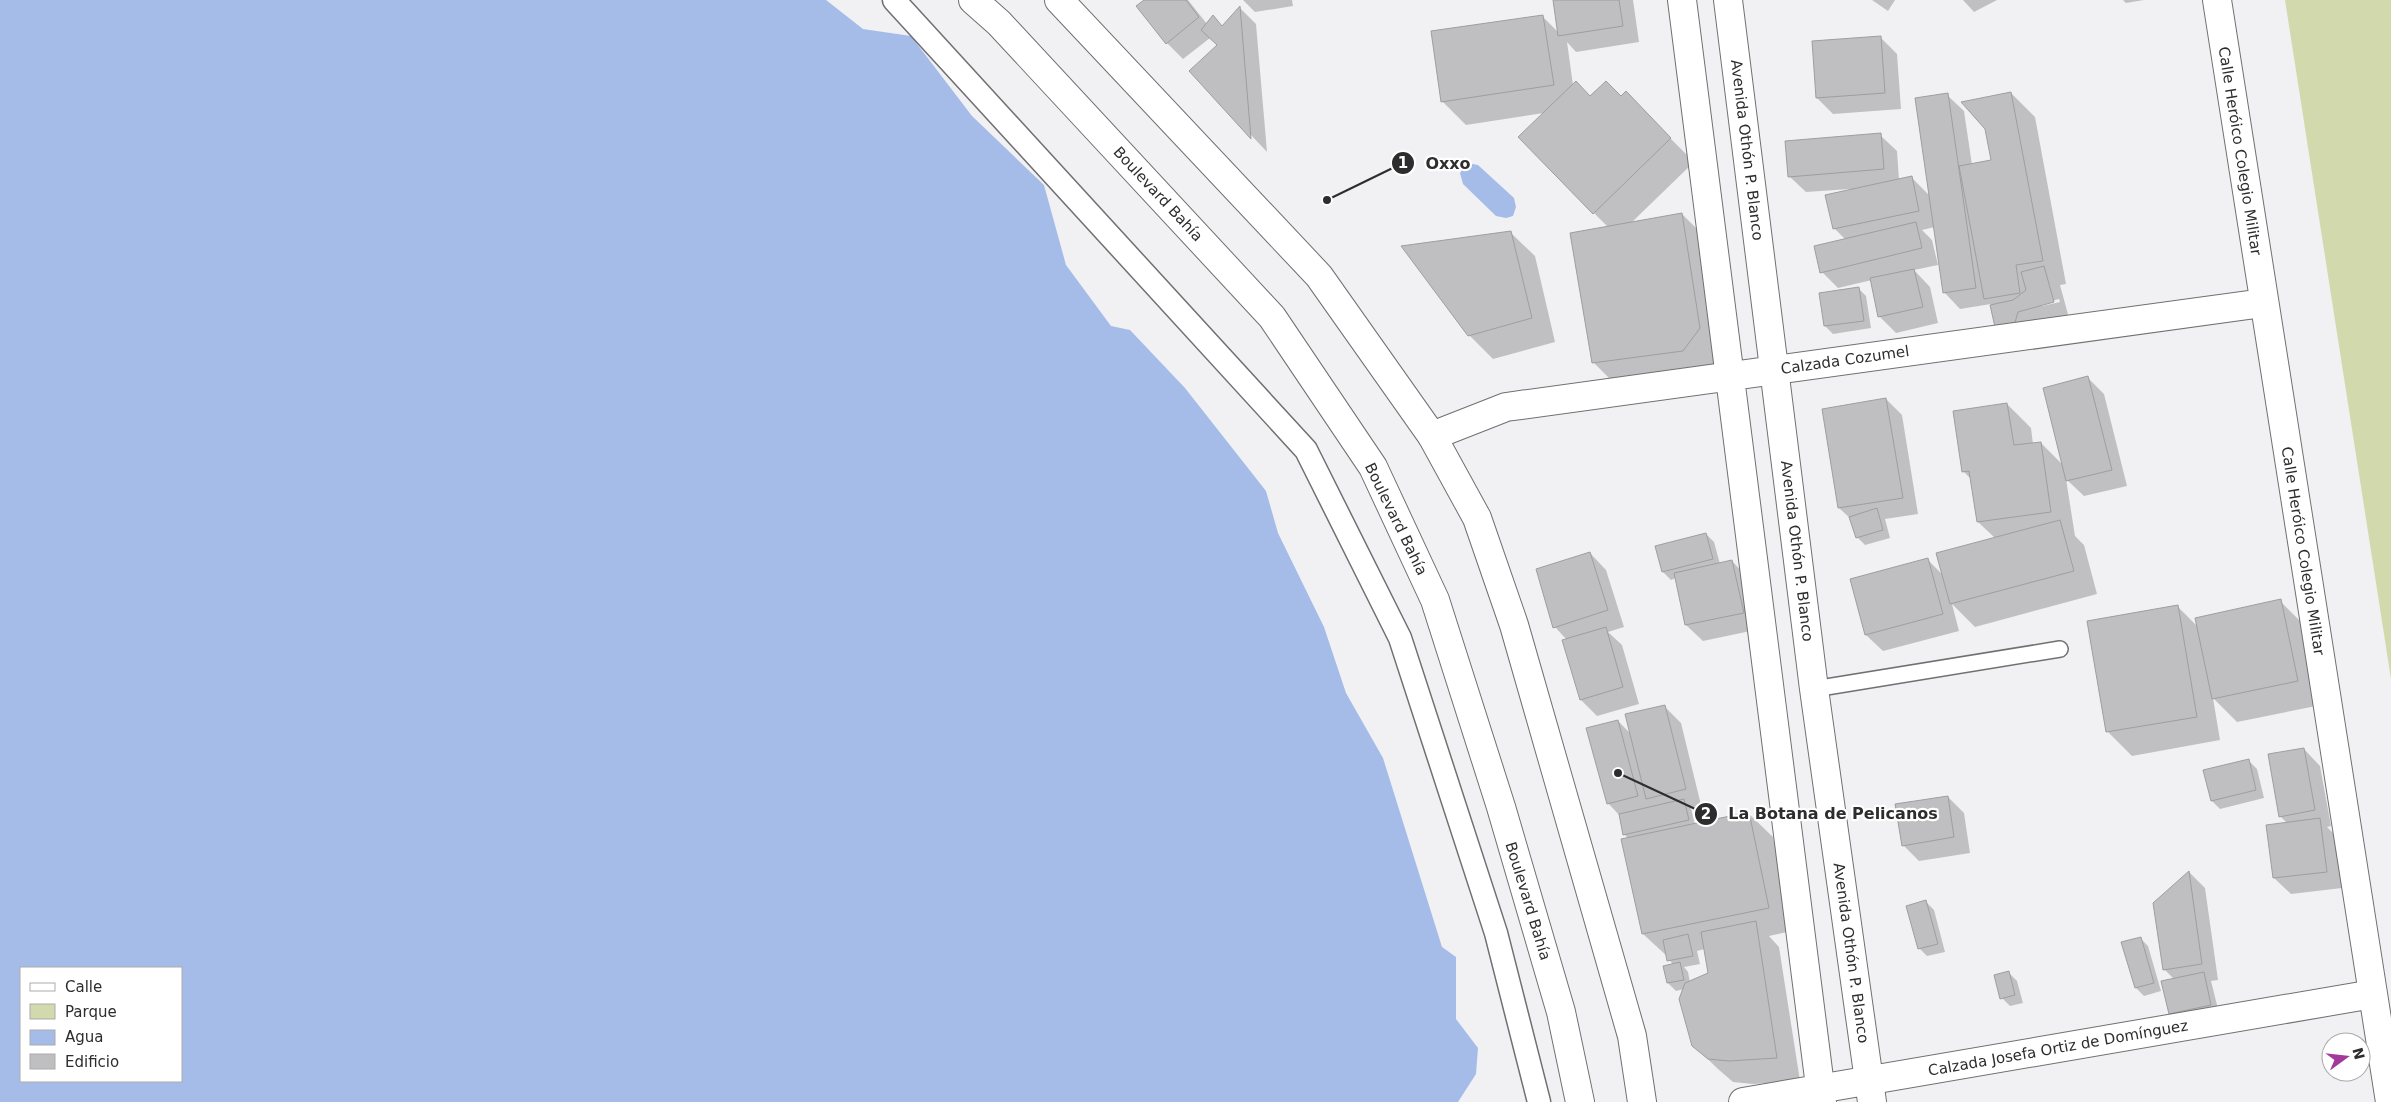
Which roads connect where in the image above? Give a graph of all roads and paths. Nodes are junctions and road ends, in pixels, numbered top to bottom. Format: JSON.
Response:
{"nodes":[{"id":1,"x":894,"y":0,"type":"edge"},
{"id":2,"x":973,"y":0,"type":"edge"},
{"id":3,"x":1059,"y":0,"type":"edge"},
{"id":4,"x":1682,"y":0,"type":"edge"},
{"id":5,"x":1728,"y":0,"type":"edge"},
{"id":6,"x":2217,"y":0,"type":"edge"},
{"id":7,"x":2263,"y":303,"type":"junction"},
{"id":8,"x":1774,"y":370,"type":"junction"},
{"id":9,"x":1730,"y":376,"type":"junction"},
{"id":10,"x":1432,"y":436,"type":"junction"},
{"id":11,"x":2060,"y":649,"type":"dead end"},
{"id":12,"x":1814,"y":689,"type":"junction"},
{"id":13,"x":1770,"y":695,"type":"junction"},
{"id":14,"x":2373,"y":994,"type":"junction"},
{"id":15,"x":1870,"y":1091,"type":"edge"},
{"id":16,"x":1821,"y":1095,"type":"edge"},
{"id":17,"x":1539,"y":1102,"type":"edge"},
{"id":18,"x":1580,"y":1102,"type":"edge"},
{"id":19,"x":1642,"y":1102,"type":"edge"},
{"id":20,"x":1743,"y":1102,"type":"edge"},
{"id":21,"x":2390,"y":1102,"type":"edge"}],
"edges":[{"from":1,"to":17,"type":"street"},
{"from":2,"to":18,"type":"street","name":"Boulevard Bahía"},
{"from":3,"to":10,"type":"street"},
{"from":4,"to":9,"type":"street"},
{"from":5,"to":8,"type":"street","name":"Avenida Othón P. Blanco"},
{"from":6,"to":7,"type":"street","name":"Calle Heróico Colegio Militar"},
{"from":7,"to":8,"type":"street","name":"Calzada Cozumel"},
{"from":7,"to":14,"type":"street","name":"Calle Heróico Colegio Militar"},
{"from":8,"to":9,"type":"street","name":"Calzada Cozumel"},
{"from":8,"to":12,"type":"street","name":"Avenida Othón P. Blanco"},
{"from":9,"to":10,"type":"street","name":"Calzada Cozumel"},
{"from":9,"to":13,"type":"street"},
{"from":10,"to":19,"type":"street"},
{"from":11,"to":12,"type":"lane"},
{"from":12,"to":13,"type":"street"},
{"from":12,"to":15,"type":"street","name":"Avenida Othón P. Blanco"},
{"from":13,"to":16,"type":"street"},
{"from":14,"to":15,"type":"street","name":"Calzada Josefa Ortiz de Domínguez"},
{"from":14,"to":21,"type":"street","name":"Calle Heróico Colegio Militar"},
{"from":15,"to":16,"type":"street","name":"Calzada Josefa Ortiz de Domínguez"},
{"from":16,"to":20,"type":"street","name":"Calzada Josefa Ortiz de Domínguez"}]}
